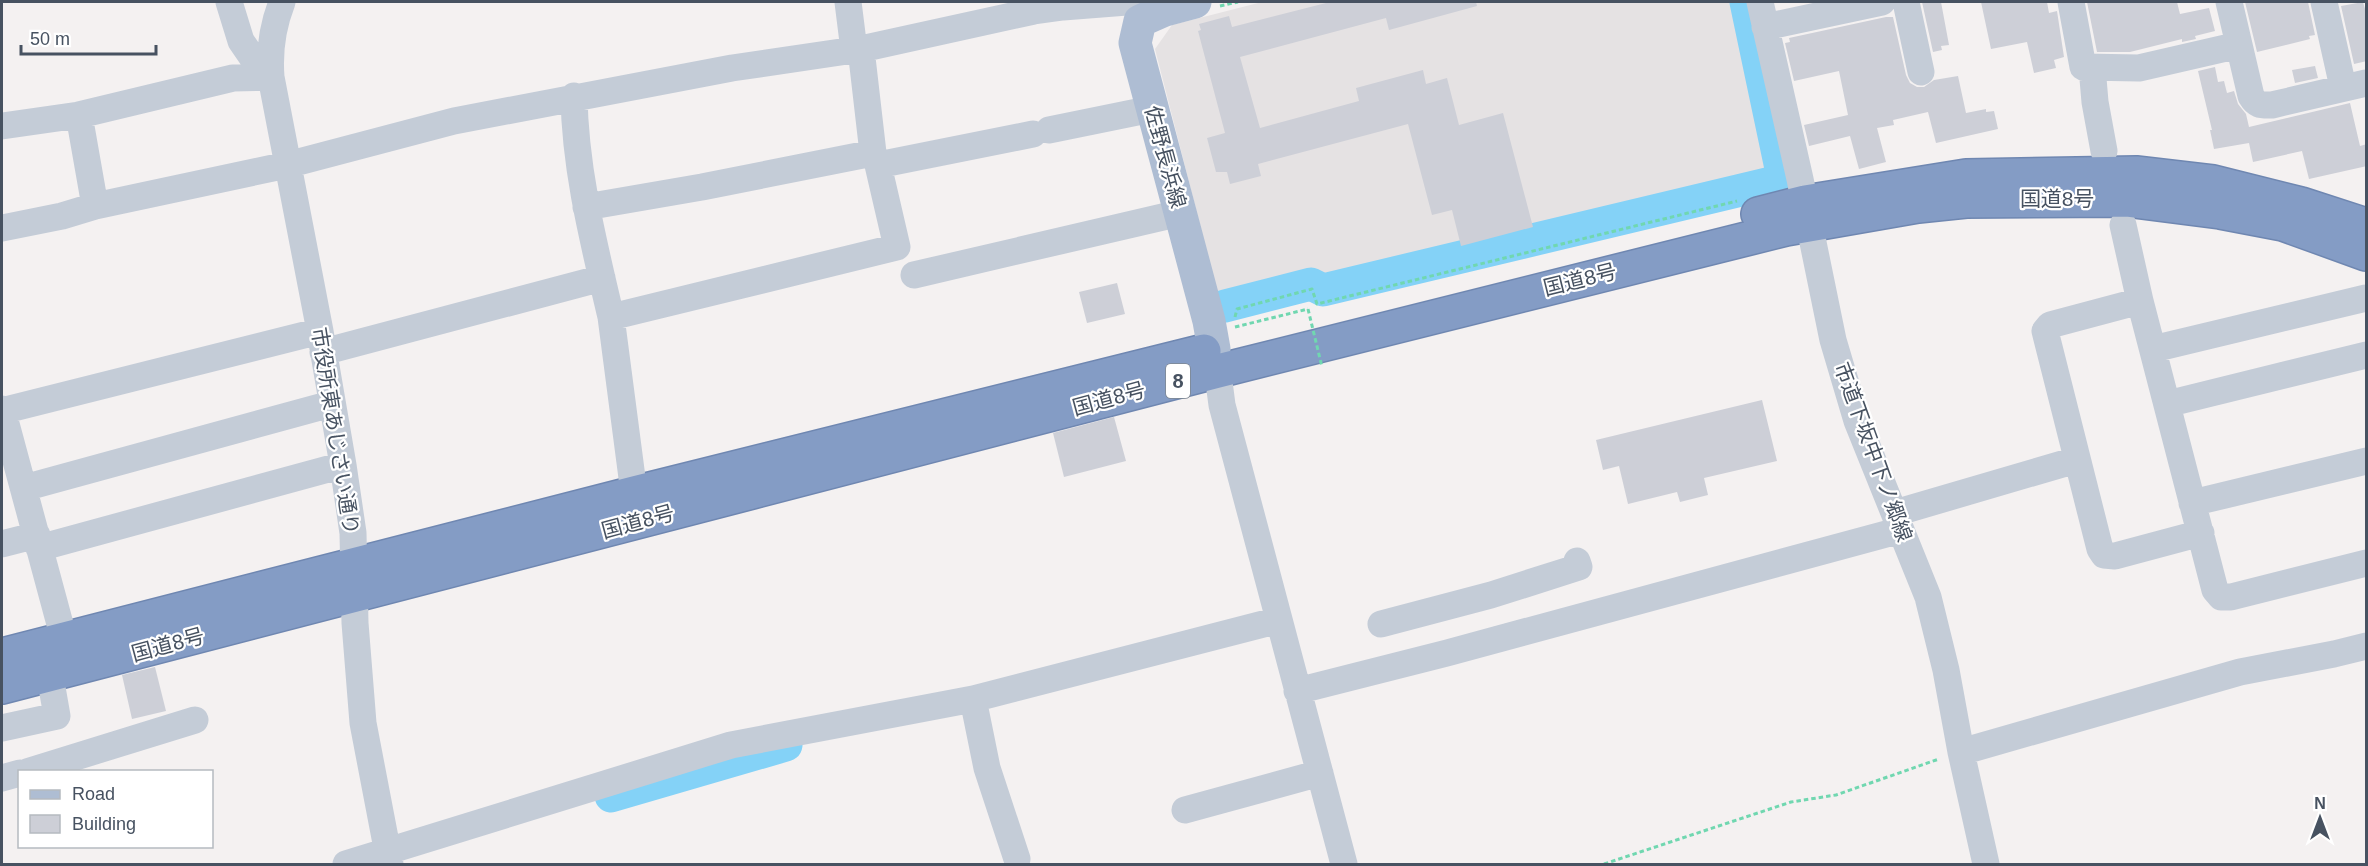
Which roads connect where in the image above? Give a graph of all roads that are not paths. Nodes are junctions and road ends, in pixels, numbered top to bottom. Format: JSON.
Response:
{"nodes":[{"id":1,"x":229,"y":2,"type":"edge"},
{"id":2,"x":282,"y":2,"type":"edge"},
{"id":3,"x":848,"y":2,"type":"edge"},
{"id":4,"x":1194,"y":2,"type":"edge"},
{"id":5,"x":1882,"y":2,"type":"edge"},
{"id":6,"x":1906,"y":2,"type":"edge"},
{"id":7,"x":2071,"y":2,"type":"edge"},
{"id":8,"x":2229,"y":2,"type":"edge"},
{"id":9,"x":2324,"y":2,"type":"edge"},
{"id":10,"x":1131,"y":8,"type":"edge"},
{"id":11,"x":1762,"y":14,"type":"edge"},
{"id":12,"x":2239,"y":45,"type":"junction"},
{"id":13,"x":858,"y":50,"type":"junction"},
{"id":14,"x":2092,"y":67,"type":"junction"},
{"id":15,"x":270,"y":68,"type":"junction"},
{"id":16,"x":1921,"y":72,"type":"dead end"},
{"id":17,"x":2355,"y":85,"type":"edge"},
{"id":18,"x":574,"y":96,"type":"junction"},
{"id":19,"x":1152,"y":109,"type":"junction"},
{"id":20,"x":79,"y":115,"type":"junction"},
{"id":21,"x":2,"y":126,"type":"edge"},
{"id":22,"x":2104,"y":151,"type":"dead end"},
{"id":23,"x":875,"y":159,"type":"junction"},
{"id":24,"x":287,"y":165,"type":"junction"},
{"id":25,"x":95,"y":206,"type":"junction"},
{"id":26,"x":586,"y":207,"type":"junction"},
{"id":27,"x":1180,"y":213,"type":"junction"},
{"id":28,"x":1807,"y":213,"type":"junction"},
{"id":29,"x":2122,"y":225,"type":"dead end"},
{"id":30,"x":2367,"y":225,"type":"edge"},
{"id":31,"x":2,"y":228,"type":"edge"},
{"id":32,"x":2367,"y":254,"type":"edge"},
{"id":33,"x":914,"y":275,"type":"dead end"},
{"id":34,"x":602,"y":279,"type":"junction"},
{"id":35,"x":2367,"y":298,"type":"edge"},
{"id":36,"x":2140,"y":301,"type":"junction"},
{"id":37,"x":611,"y":317,"type":"junction"},
{"id":38,"x":322,"y":342,"type":"junction"},
{"id":39,"x":1222,"y":349,"type":"junction"},
{"id":40,"x":2153,"y":349,"type":"junction"},
{"id":41,"x":2367,"y":355,"type":"edge"},
{"id":42,"x":331,"y":404,"type":"junction"},
{"id":43,"x":2167,"y":404,"type":"junction"},
{"id":44,"x":2,"y":410,"type":"edge"},
{"id":45,"x":2076,"y":460,"type":"junction"},
{"id":46,"x":2367,"y":461,"type":"edge"},
{"id":47,"x":343,"y":465,"type":"junction"},
{"id":48,"x":15,"y":480,"type":"edge"},
{"id":49,"x":634,"y":493,"type":"junction"},
{"id":50,"x":2192,"y":503,"type":"junction"},
{"id":51,"x":1898,"y":522,"type":"junction"},
{"id":52,"x":2201,"y":533,"type":"junction"},
{"id":53,"x":38,"y":542,"type":"junction"},
{"id":54,"x":2,"y":544,"type":"edge"},
{"id":55,"x":1577,"y":561,"type":"dead end"},
{"id":56,"x":2367,"y":563,"type":"edge"},
{"id":57,"x":355,"y":580,"type":"junction"},
{"id":58,"x":1430,"y":611,"type":"junction"},
{"id":59,"x":1279,"y":620,"type":"junction"},
{"id":60,"x":1381,"y":624,"type":"dead end"},
{"id":61,"x":64,"y":639,"type":"junction"},
{"id":62,"x":2367,"y":646,"type":"edge"},
{"id":63,"x":1443,"y":654,"type":"junction"},
{"id":64,"x":2,"y":655,"type":"edge"},
{"id":65,"x":50,"y":676,"type":"junction"},
{"id":66,"x":2,"y":687,"type":"edge"},
{"id":67,"x":1297,"y":691,"type":"junction"},
{"id":68,"x":973,"y":699,"type":"junction"},
{"id":69,"x":195,"y":720,"type":"dead end"},
{"id":70,"x":2,"y":728,"type":"edge"},
{"id":71,"x":1961,"y":752,"type":"junction"},
{"id":72,"x":30,"y":770,"type":"edge"},
{"id":73,"x":1320,"y":773,"type":"junction"},
{"id":74,"x":18,"y":774,"type":"edge"},
{"id":75,"x":2,"y":778,"type":"edge"},
{"id":76,"x":1185,"y":810,"type":"dead end"},
{"id":77,"x":388,"y":858,"type":"edge"},
{"id":78,"x":1017,"y":860,"type":"dead end"},
{"id":79,"x":346,"y":864,"type":"edge"},
{"id":80,"x":1344,"y":864,"type":"edge"},
{"id":81,"x":1986,"y":864,"type":"edge"}],
"edges":[{"from":1,"to":15,"type":"street"},
{"from":2,"to":15,"type":"street","name":"市役所東あじさい通り"},
{"from":3,"to":13,"type":"street"},
{"from":4,"to":10,"type":"main road"},
{"from":5,"to":11,"type":"street"},
{"from":6,"to":16,"type":"street"},
{"from":7,"to":14,"type":"street"},
{"from":8,"to":12,"type":"street"},
{"from":9,"to":17,"type":"street"},
{"from":10,"to":13,"type":"street"},
{"from":10,"to":19,"type":"main road","name":"佐野長浜線"},
{"from":11,"to":28,"type":"street","name":"市道下坂中下ノ郷線"},
{"from":12,"to":14,"type":"street"},
{"from":12,"to":17,"type":"street"},
{"from":13,"to":18,"type":"street"},
{"from":13,"to":23,"type":"street"},
{"from":14,"to":22,"type":"street"},
{"from":15,"to":20,"type":"street"},
{"from":15,"to":24,"type":"street","name":"市役所東あじさい通り"},
{"from":18,"to":24,"type":"street"},
{"from":18,"to":26,"type":"street"},
{"from":19,"to":23,"type":"street"},
{"from":19,"to":27,"type":"main road","name":"佐野長浜線"},
{"from":20,"to":21,"type":"street"},
{"from":20,"to":25,"type":"street"},
{"from":23,"to":26,"type":"street"},
{"from":23,"to":37,"type":"street"},
{"from":24,"to":25,"type":"street"},
{"from":24,"to":38,"type":"street","name":"市役所東あじさい通り"},
{"from":25,"to":31,"type":"street"},
{"from":26,"to":34,"type":"street"},
{"from":27,"to":33,"type":"street"},
{"from":27,"to":39,"type":"main road","name":"佐野長浜線"},
{"from":28,"to":30,"type":"highway","name":"国道8号","number":"8"},
{"from":28,"to":32,"type":"highway","name":"国道8号","number":"8"},
{"from":28,"to":39,"type":"highway","name":"国道8号","number":"8"},
{"from":28,"to":51,"type":"street","name":"市道下坂中下ノ郷線"},
{"from":29,"to":36,"type":"street"},
{"from":34,"to":37,"type":"street"},
{"from":34,"to":38,"type":"street"},
{"from":35,"to":40,"type":"street"},
{"from":36,"to":40,"type":"street"},
{"from":36,"to":45,"type":"street"},
{"from":37,"to":49,"type":"street"},
{"from":38,"to":42,"type":"street","name":"市役所東あじさい通り"},
{"from":38,"to":44,"type":"street"},
{"from":39,"to":49,"type":"highway","name":"国道8号","number":"8"},
{"from":39,"to":57,"type":"highway","name":"国道8号","number":"8"},
{"from":39,"to":59,"type":"street"},
{"from":40,"to":43,"type":"street"},
{"from":41,"to":43,"type":"street"},
{"from":42,"to":47,"type":"street","name":"市役所東あじさい通り"},
{"from":42,"to":48,"type":"street"},
{"from":43,"to":50,"type":"street"},
{"from":44,"to":48,"type":"street"},
{"from":45,"to":51,"type":"street"},
{"from":45,"to":52,"type":"street"},
{"from":46,"to":50,"type":"street"},
{"from":47,"to":53,"type":"street"},
{"from":47,"to":57,"type":"street","name":"市役所東あじさい通り"},
{"from":48,"to":53,"type":"street"},
{"from":49,"to":57,"type":"highway","name":"国道8号","number":"8"},
{"from":50,"to":52,"type":"street"},
{"from":51,"to":63,"type":"street"},
{"from":51,"to":71,"type":"street","name":"市道下坂中下ノ郷線"},
{"from":52,"to":56,"type":"street"},
{"from":53,"to":54,"type":"street"},
{"from":53,"to":61,"type":"street"},
{"from":55,"to":58,"type":"street"},
{"from":57,"to":61,"type":"highway","name":"国道8号","number":"8"},
{"from":57,"to":65,"type":"highway","name":"国道8号","number":"8"},
{"from":57,"to":77,"type":"street","name":"市役所東あじさい通り"},
{"from":58,"to":60,"type":"street"},
{"from":58,"to":63,"type":"street"},
{"from":59,"to":67,"type":"street"},
{"from":59,"to":68,"type":"street"},
{"from":61,"to":64,"type":"highway","name":"国道8号","number":"8"},
{"from":62,"to":71,"type":"street"},
{"from":63,"to":67,"type":"street"},
{"from":65,"to":66,"type":"highway","name":"国道8号","number":"8"},
{"from":65,"to":70,"type":"street"},
{"from":67,"to":73,"type":"street"},
{"from":68,"to":77,"type":"street"},
{"from":68,"to":78,"type":"street"},
{"from":69,"to":72,"type":"street"},
{"from":71,"to":81,"type":"street","name":"市道下坂中下ノ郷線"},
{"from":73,"to":76,"type":"street"},
{"from":73,"to":80,"type":"street"},
{"from":74,"to":75,"type":"street"},
{"from":77,"to":79,"type":"street"}]}
